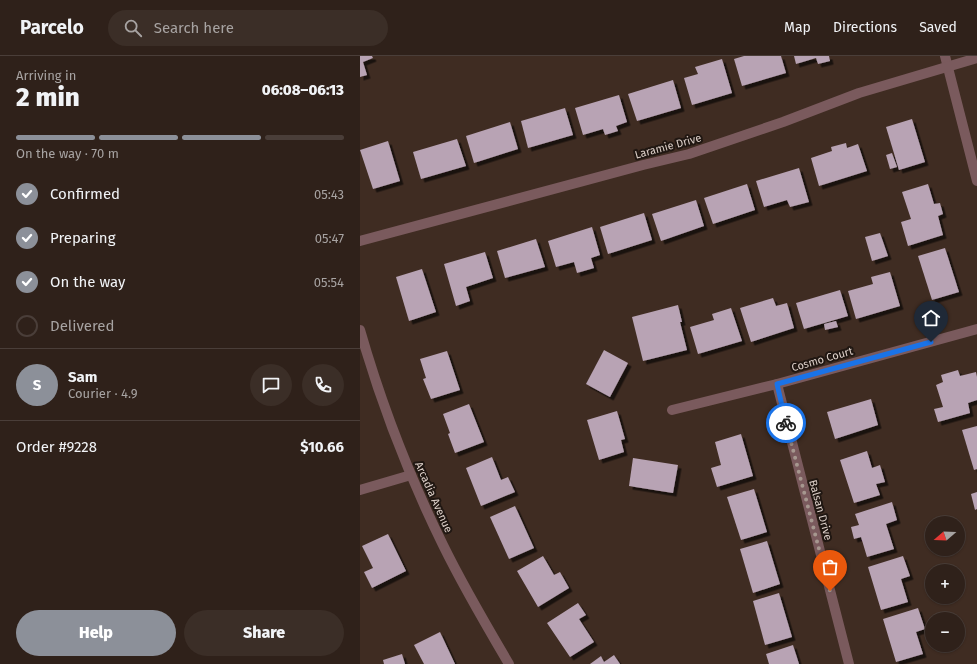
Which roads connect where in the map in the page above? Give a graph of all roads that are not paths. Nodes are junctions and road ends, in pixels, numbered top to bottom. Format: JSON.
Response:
{"nodes":[{"id":1,"x":977,"y":58,"type":"edge"},
{"id":2,"x":946,"y":61,"type":"edge"},
{"id":3,"x":977,"y":182,"type":"edge"},
{"id":4,"x":360,"y":241,"type":"edge"},
{"id":5,"x":977,"y":329,"type":"edge"},
{"id":6,"x":360,"y":330,"type":"edge"},
{"id":7,"x":777,"y":384,"type":"junction"},
{"id":8,"x":672,"y":410,"type":"dead end"},
{"id":9,"x":411,"y":475,"type":"junction"},
{"id":10,"x":360,"y":490,"type":"edge"},
{"id":11,"x":509,"y":664,"type":"edge"},
{"id":12,"x":849,"y":664,"type":"edge"}],
"edges":[{"from":1,"to":2,"type":"street","name":"Laramie Drive"},
{"from":2,"to":3,"type":"street"},
{"from":2,"to":4,"type":"street","name":"Laramie Drive"},
{"from":5,"to":7,"type":"street","name":"Cosmo Court"},
{"from":6,"to":9,"type":"street","name":"Arcadia Avenue"},
{"from":7,"to":8,"type":"street","name":"Cosmo Court"},
{"from":7,"to":12,"type":"street","name":"Balsan Drive"},
{"from":9,"to":10,"type":"street"},
{"from":9,"to":11,"type":"street","name":"Arcadia Avenue"}]}
